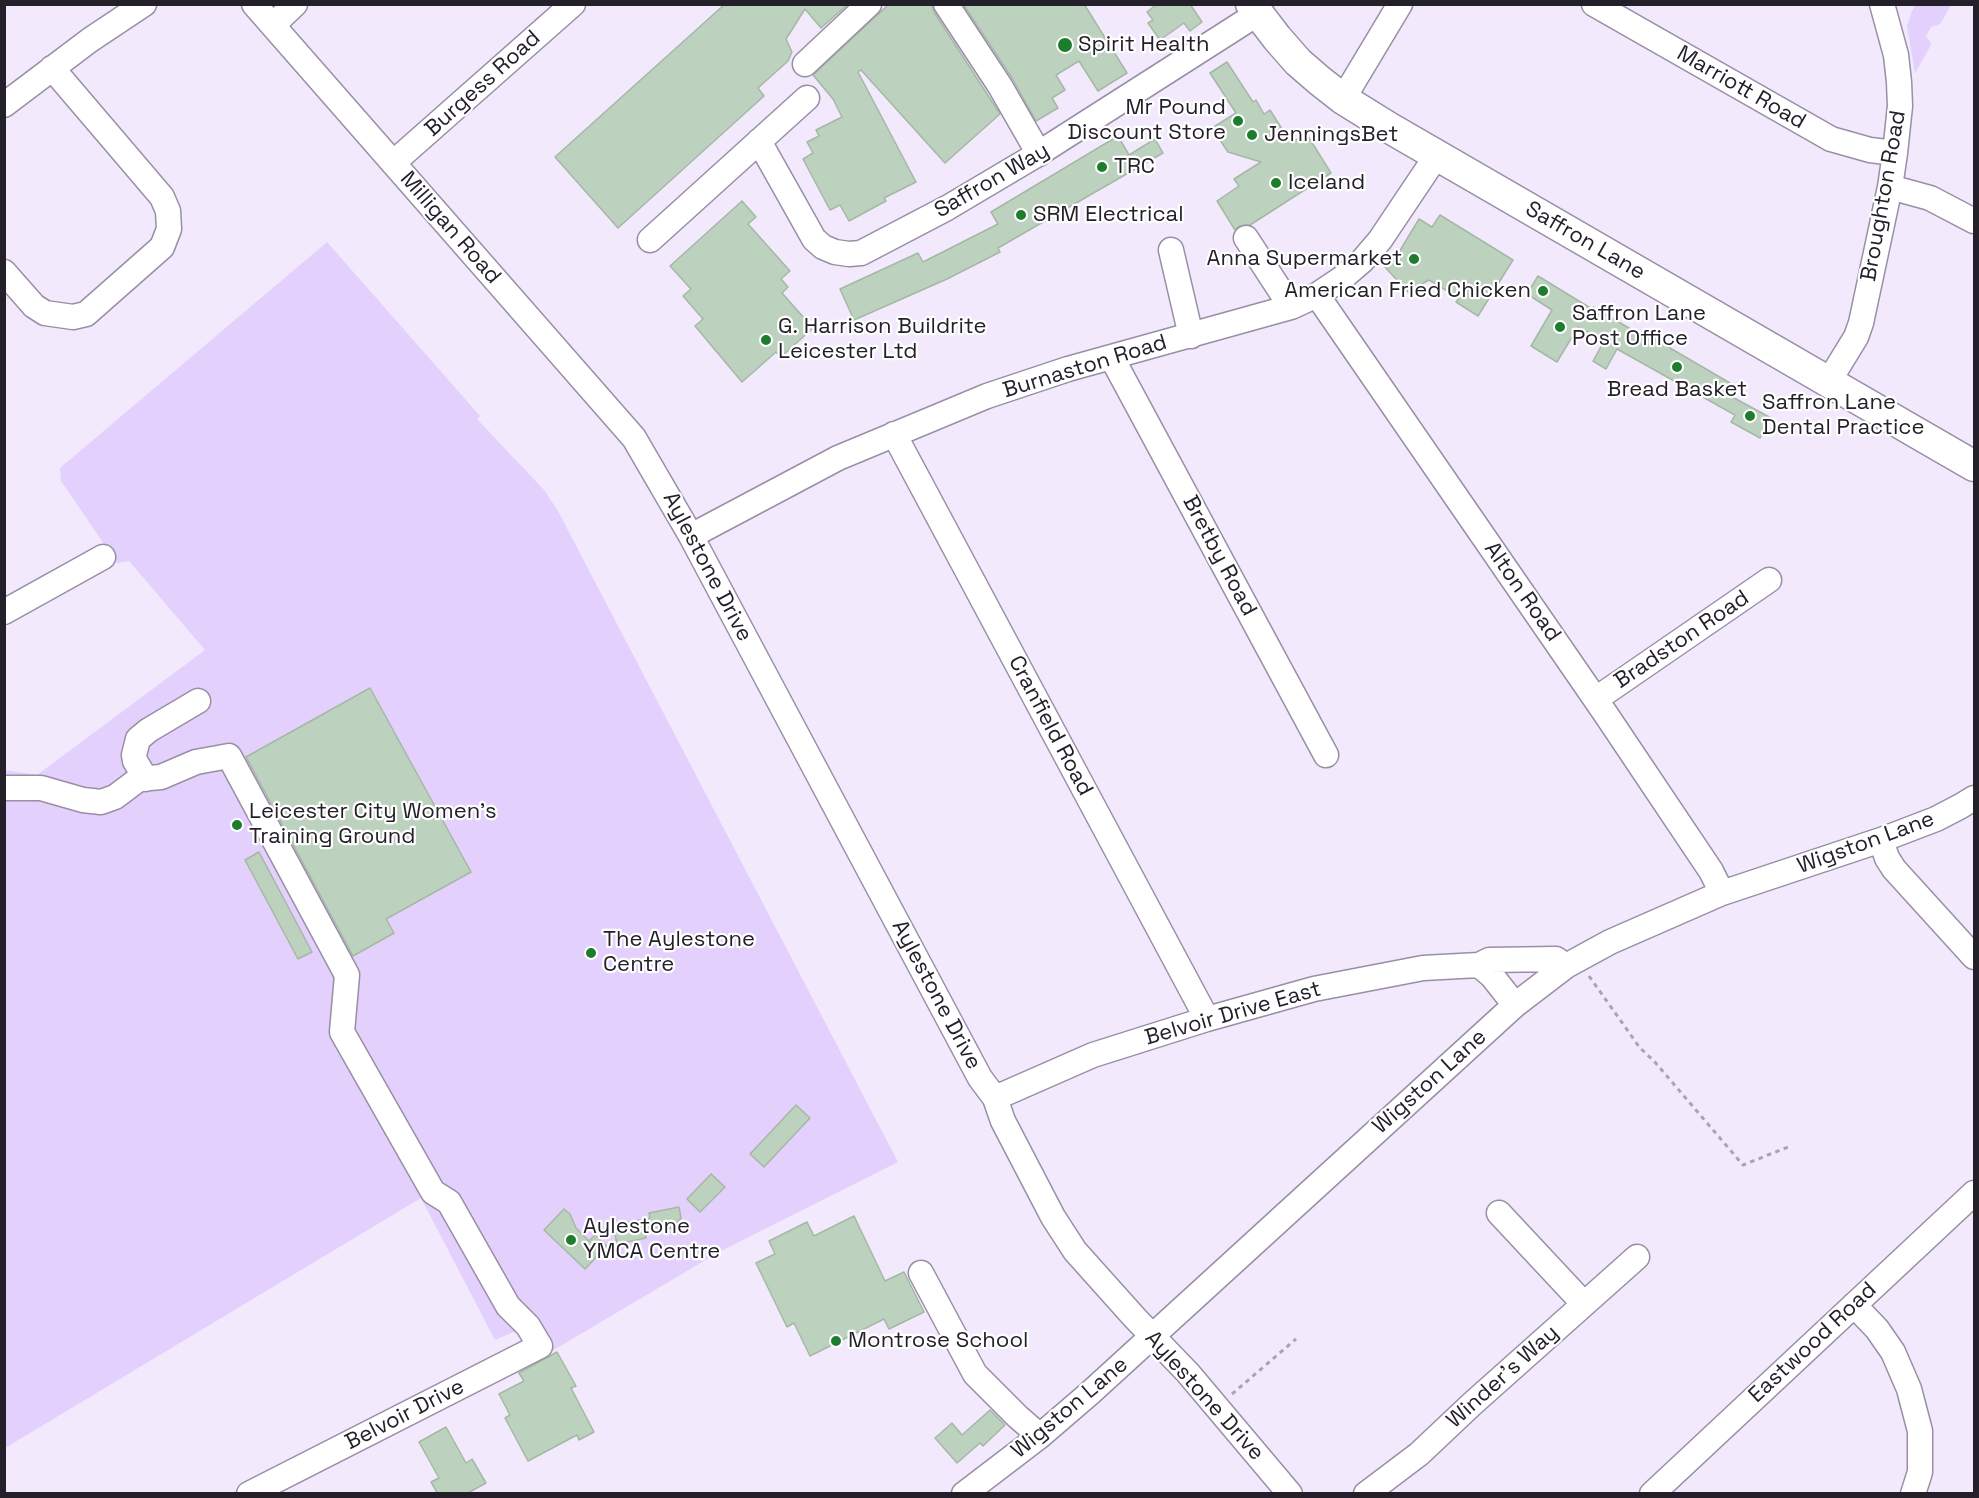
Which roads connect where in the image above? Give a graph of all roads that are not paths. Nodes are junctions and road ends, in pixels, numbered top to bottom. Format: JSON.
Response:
{"nodes":[{"id":1,"x":144,"y":4,"type":"edge"},
{"id":2,"x":254,"y":4,"type":"edge"},
{"id":3,"x":295,"y":4,"type":"edge"},
{"id":4,"x":573,"y":4,"type":"edge"},
{"id":5,"x":869,"y":4,"type":"edge"},
{"id":6,"x":946,"y":4,"type":"edge"},
{"id":7,"x":1400,"y":4,"type":"edge"},
{"id":8,"x":1594,"y":4,"type":"edge"},
{"id":9,"x":1254,"y":9,"type":"edge"},
{"id":10,"x":1888,"y":9,"type":"edge"},
{"id":11,"x":273,"y":25,"type":"junction"},
{"id":12,"x":806,"y":64,"type":"dead end"},
{"id":13,"x":52,"y":68,"type":"junction"},
{"id":14,"x":807,"y":98,"type":"dead end"},
{"id":15,"x":1343,"y":99,"type":"junction"},
{"id":16,"x":4,"y":105,"type":"edge"},
{"id":17,"x":759,"y":141,"type":"junction"},
{"id":18,"x":1895,"y":153,"type":"junction"},
{"id":19,"x":1039,"y":154,"type":"junction"},
{"id":20,"x":1437,"y":155,"type":"junction"},
{"id":21,"x":393,"y":163,"type":"junction"},
{"id":22,"x":1890,"y":187,"type":"junction"},
{"id":23,"x":1974,"y":221,"type":"edge"},
{"id":24,"x":1246,"y":238,"type":"dead end"},
{"id":25,"x":650,"y":240,"type":"dead end"},
{"id":26,"x":1171,"y":250,"type":"dead end"},
{"id":27,"x":4,"y":272,"type":"edge"},
{"id":28,"x":1317,"y":295,"type":"junction"},
{"id":29,"x":1291,"y":307,"type":"junction"},
{"id":30,"x":1191,"y":336,"type":"junction"},
{"id":31,"x":1112,"y":358,"type":"junction"},
{"id":32,"x":1829,"y":381,"type":"junction"},
{"id":33,"x":894,"y":434,"type":"junction"},
{"id":34,"x":645,"y":453,"type":"joint"},
{"id":35,"x":1974,"y":466,"type":"edge"},
{"id":36,"x":690,"y":536,"type":"junction"},
{"id":37,"x":102,"y":557,"type":"dead end"},
{"id":38,"x":1769,"y":580,"type":"dead end"},
{"id":39,"x":4,"y":612,"type":"edge"},
{"id":40,"x":1596,"y":699,"type":"junction"},
{"id":41,"x":198,"y":701,"type":"dead end"},
{"id":42,"x":1326,"y":755,"type":"dead end"},
{"id":43,"x":146,"y":779,"type":"junction"},
{"id":44,"x":4,"y":788,"type":"edge"},
{"id":45,"x":1974,"y":798,"type":"edge"},
{"id":46,"x":1881,"y":840,"type":"junction"},
{"id":47,"x":1722,"y":892,"type":"junction"},
{"id":48,"x":1974,"y":957,"type":"edge"},
{"id":49,"x":1572,"y":963,"type":"junction"},
{"id":50,"x":1479,"y":965,"type":"junction"},
{"id":51,"x":1515,"y":1005,"type":"junction"},
{"id":52,"x":1207,"y":1019,"type":"junction"},
{"id":53,"x":995,"y":1098,"type":"junction"},
{"id":54,"x":1974,"y":1193,"type":"edge"},
{"id":55,"x":1499,"y":1213,"type":"dead end"},
{"id":56,"x":1637,"y":1257,"type":"dead end"},
{"id":57,"x":921,"y":1273,"type":"dead end"},
{"id":58,"x":1584,"y":1304,"type":"junction"},
{"id":59,"x":1854,"y":1305,"type":"junction"},
{"id":60,"x":1154,"y":1336,"type":"junction"},
{"id":61,"x":1041,"y":1436,"type":"junction"},
{"id":62,"x":249,"y":1494,"type":"edge"},
{"id":63,"x":964,"y":1494,"type":"edge"},
{"id":64,"x":1290,"y":1494,"type":"edge"},
{"id":65,"x":1366,"y":1494,"type":"edge"},
{"id":66,"x":1652,"y":1494,"type":"edge"},
{"id":67,"x":1912,"y":1494,"type":"edge"}],
"edges":[{"from":1,"to":13,"type":"street"},
{"from":2,"to":11,"type":"street","name":"Milligan Road"},
{"from":3,"to":11,"type":"street"},
{"from":4,"to":21,"type":"street","name":"Burgess Road"},
{"from":5,"to":12,"type":"street"},
{"from":6,"to":19,"type":"street"},
{"from":7,"to":15,"type":"street"},
{"from":8,"to":18,"type":"street","name":"Marriott Road"},
{"from":9,"to":15,"type":"main road","name":"Saffron Lane"},
{"from":9,"to":19,"type":"street","name":"Saffron Way"},
{"from":10,"to":18,"type":"street","name":"Broughton Road"},
{"from":11,"to":21,"type":"street","name":"Milligan Road"},
{"from":13,"to":16,"type":"street"},
{"from":13,"to":27,"type":"street"},
{"from":14,"to":17,"type":"street"},
{"from":15,"to":20,"type":"main road","name":"Saffron Lane"},
{"from":17,"to":19,"type":"street","name":"Saffron Way"},
{"from":17,"to":25,"type":"street"},
{"from":18,"to":22,"type":"street","name":"Broughton Road"},
{"from":20,"to":28,"type":"street","name":"Burnaston Road"},
{"from":20,"to":32,"type":"main road","name":"Saffron Lane"},
{"from":21,"to":34,"type":"street","name":"Milligan Road"},
{"from":22,"to":23,"type":"street"},
{"from":22,"to":32,"type":"street","name":"Broughton Road"},
{"from":24,"to":29,"type":"street"},
{"from":26,"to":30,"type":"street"},
{"from":28,"to":29,"type":"street","name":"Burnaston Road"},
{"from":28,"to":40,"type":"street","name":"Alton Road"},
{"from":29,"to":30,"type":"street","name":"Burnaston Road"},
{"from":30,"to":31,"type":"street","name":"Burnaston Road"},
{"from":31,"to":33,"type":"street","name":"Burnaston Road"},
{"from":31,"to":42,"type":"street","name":"Bretby Road"},
{"from":32,"to":35,"type":"main road","name":"Saffron Lane"},
{"from":33,"to":36,"type":"street","name":"Burnaston Road"},
{"from":33,"to":52,"type":"street","name":"Cranfield Road"},
{"from":34,"to":36,"type":"street","name":"Aylestone Drive"},
{"from":36,"to":53,"type":"street","name":"Aylestone Drive"},
{"from":37,"to":39,"type":"street"},
{"from":38,"to":40,"type":"street","name":"Bradston Road"},
{"from":40,"to":47,"type":"street","name":"Alton Road"},
{"from":41,"to":43,"type":"street"},
{"from":43,"to":44,"type":"street"},
{"from":43,"to":62,"type":"street","name":"Belvoir Drive"},
{"from":45,"to":46,"type":"street","name":"Wigston Lane"},
{"from":46,"to":47,"type":"street","name":"Wigston Lane"},
{"from":46,"to":48,"type":"street"},
{"from":47,"to":49,"type":"street","name":"Wigston Lane"},
{"from":49,"to":50,"type":"street","name":"Belvoir Drive East"},
{"from":49,"to":51,"type":"street","name":"Wigston Lane"},
{"from":50,"to":51,"type":"street"},
{"from":50,"to":52,"type":"street","name":"Belvoir Drive East"},
{"from":51,"to":60,"type":"street","name":"Wigston Lane"},
{"from":52,"to":53,"type":"street","name":"Belvoir Drive East"},
{"from":53,"to":60,"type":"street","name":"Aylestone Drive"},
{"from":54,"to":59,"type":"street","name":"Eastwood Road"},
{"from":55,"to":58,"type":"street"},
{"from":56,"to":58,"type":"street","name":"Winder's Way"},
{"from":57,"to":61,"type":"street"},
{"from":58,"to":65,"type":"street","name":"Winder's Way"},
{"from":59,"to":66,"type":"street","name":"Eastwood Road"},
{"from":59,"to":67,"type":"street"},
{"from":60,"to":61,"type":"street","name":"Wigston Lane"},
{"from":60,"to":64,"type":"street","name":"Aylestone Drive"},
{"from":61,"to":63,"type":"street","name":"Wigston Lane"}]}
